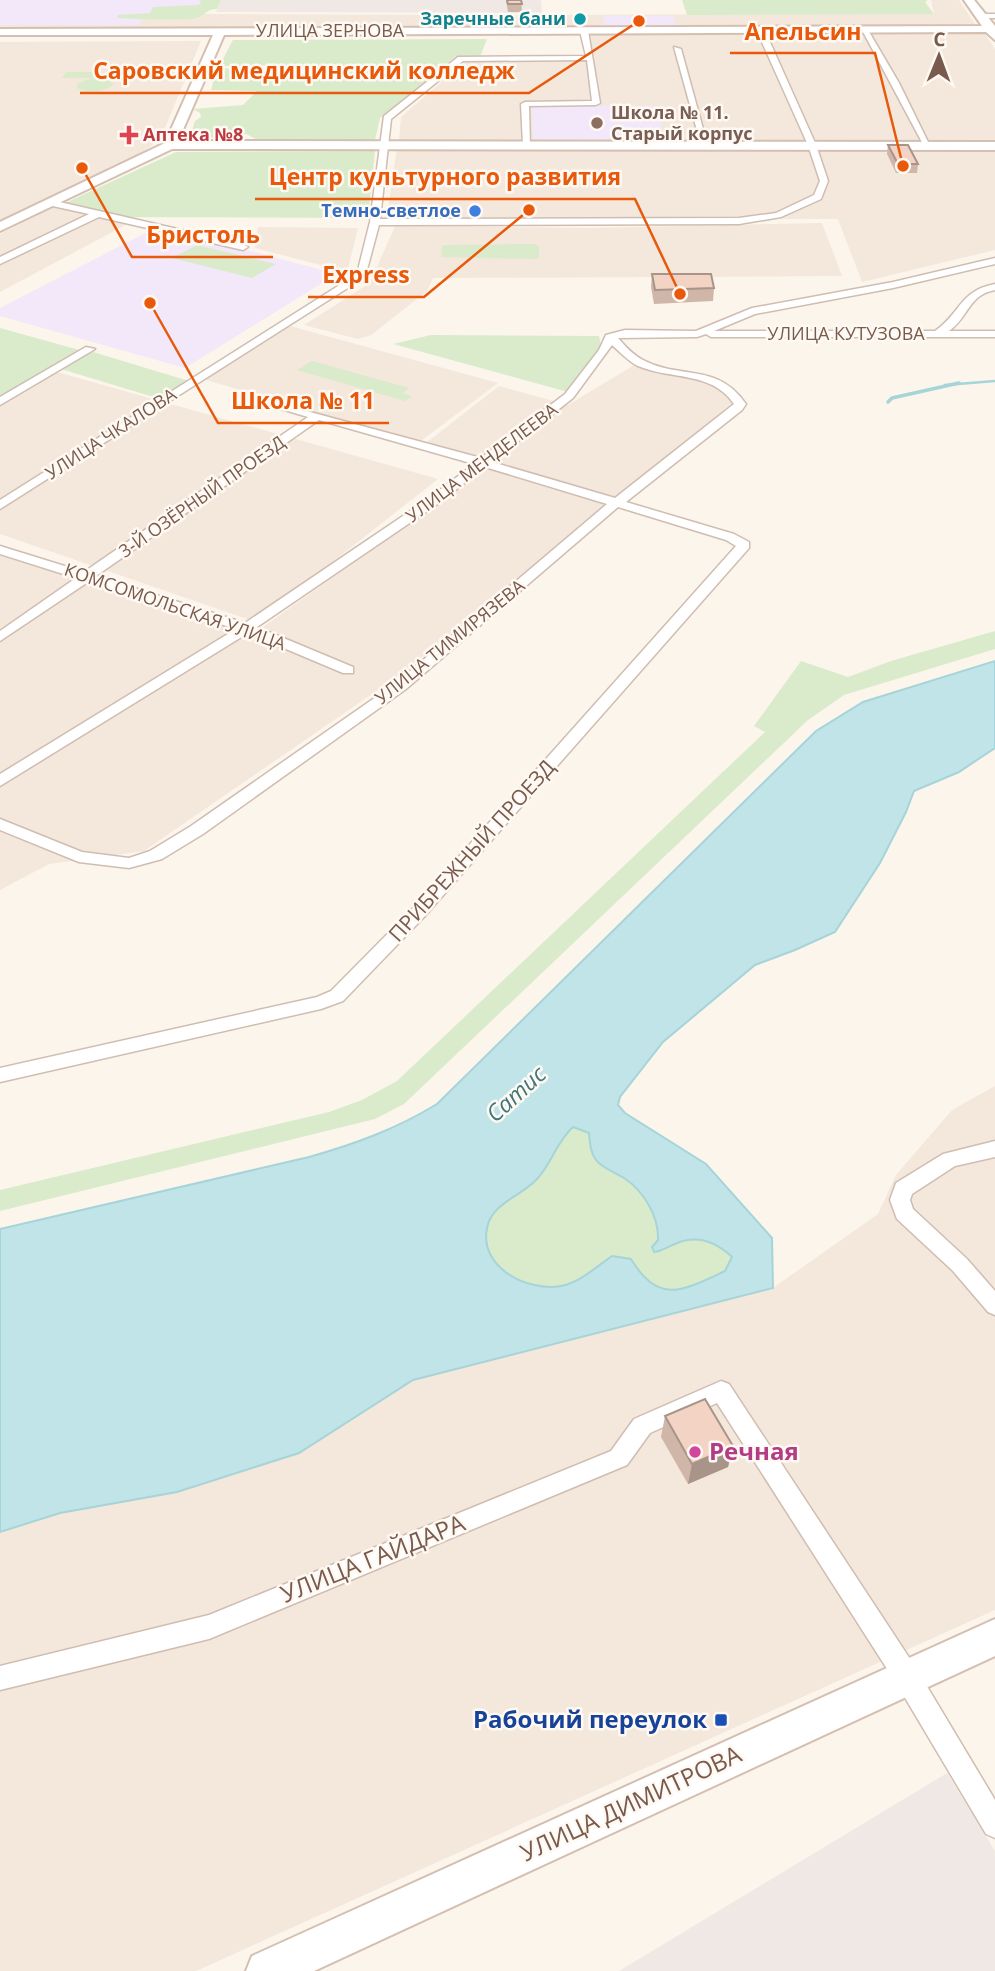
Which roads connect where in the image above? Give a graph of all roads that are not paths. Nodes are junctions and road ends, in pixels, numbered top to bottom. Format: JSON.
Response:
{"nodes":[{"id":1,"x":969,"y":0,"type":"edge"},
{"id":2,"x":980,"y":16,"type":"junction"},
{"id":3,"x":995,"y":16,"type":"edge"},
{"id":4,"x":863,"y":30,"type":"junction"},
{"id":5,"x":220,"y":31,"type":"junction"},
{"id":6,"x":584,"y":31,"type":"junction"},
{"id":7,"x":761,"y":31,"type":"junction"},
{"id":8,"x":0,"y":32,"type":"edge"},
{"id":9,"x":993,"y":32,"type":"edge"},
{"id":10,"x":677,"y":49,"type":"dead end"},
{"id":11,"x":589,"y":58,"type":"junction"},
{"id":12,"x":527,"y":144,"type":"junction"},
{"id":13,"x":170,"y":145,"type":"junction"},
{"id":14,"x":383,"y":145,"type":"junction"},
{"id":15,"x":705,"y":145,"type":"junction"},
{"id":16,"x":812,"y":145,"type":"junction"},
{"id":17,"x":928,"y":146,"type":"junction"},
{"id":18,"x":995,"y":146,"type":"edge"},
{"id":19,"x":51,"y":203,"type":"junction"},
{"id":20,"x":97,"y":214,"type":"junction"},
{"id":21,"x":375,"y":222,"type":"junction"},
{"id":22,"x":0,"y":227,"type":"edge"},
{"id":23,"x":243,"y":247,"type":"dead end"},
{"id":24,"x":0,"y":261,"type":"edge"},
{"id":25,"x":995,"y":261,"type":"edge"},
{"id":26,"x":995,"y":287,"type":"edge"},
{"id":27,"x":939,"y":333,"type":"junction"},
{"id":28,"x":697,"y":334,"type":"junction"},
{"id":29,"x":995,"y":334,"type":"edge"},
{"id":30,"x":610,"y":337,"type":"junction"},
{"id":31,"x":90,"y":349,"type":"dead end"},
{"id":32,"x":251,"y":397,"type":"dead end"},
{"id":33,"x":0,"y":402,"type":"edge"},
{"id":34,"x":317,"y":416,"type":"junction"},
{"id":35,"x":484,"y":463,"type":"junction"},
{"id":36,"x":615,"y":504,"type":"junction"},
{"id":37,"x":0,"y":505,"type":"edge"},
{"id":38,"x":0,"y":550,"type":"edge"},
{"id":39,"x":88,"y":577,"type":"junction"},
{"id":40,"x":247,"y":628,"type":"junction"},
{"id":41,"x":0,"y":637,"type":"edge"},
{"id":42,"x":348,"y":670,"type":"dead end"},
{"id":43,"x":0,"y":781,"type":"edge"},
{"id":44,"x":0,"y":824,"type":"edge"},
{"id":45,"x":0,"y":1075,"type":"edge"},
{"id":46,"x":995,"y":1149,"type":"edge"},
{"id":47,"x":995,"y":1306,"type":"edge"},
{"id":48,"x":995,"y":1637,"type":"edge"},
{"id":49,"x":906,"y":1677,"type":"junction"},
{"id":50,"x":0,"y":1678,"type":"edge"},
{"id":51,"x":995,"y":1825,"type":"edge"},
{"id":52,"x":267,"y":1971,"type":"edge"}],
"edges":[{"from":1,"to":2,"type":"street"},
{"from":2,"to":3,"type":"street"},
{"from":2,"to":9,"type":"street"},
{"from":4,"to":7,"type":"street","name":"УЛИЦА ЗЕРНОВА"},
{"from":4,"to":9,"type":"street","name":"УЛИЦА ЗЕРНОВА"},
{"from":4,"to":17,"type":"street"},
{"from":5,"to":6,"type":"street","name":"УЛИЦА ЗЕРНОВА"},
{"from":5,"to":8,"type":"street","name":"УЛИЦА ЗЕРНОВА"},
{"from":5,"to":13,"type":"street"},
{"from":6,"to":7,"type":"street","name":"УЛИЦА ЗЕРНОВА"},
{"from":6,"to":11,"type":"street"},
{"from":7,"to":16,"type":"street"},
{"from":10,"to":15,"type":"street"},
{"from":11,"to":12,"type":"street"},
{"from":11,"to":14,"type":"street","name":"УЛИЦА ЧКАЛОВА"},
{"from":12,"to":14,"type":"street"},
{"from":12,"to":15,"type":"street"},
{"from":13,"to":14,"type":"street"},
{"from":13,"to":19,"type":"street"},
{"from":14,"to":21,"type":"street","name":"УЛИЦА ЧКАЛОВА"},
{"from":15,"to":16,"type":"street"},
{"from":16,"to":17,"type":"street"},
{"from":16,"to":21,"type":"street"},
{"from":17,"to":18,"type":"street"},
{"from":19,"to":20,"type":"street"},
{"from":19,"to":22,"type":"street"},
{"from":20,"to":23,"type":"street"},
{"from":20,"to":24,"type":"street"},
{"from":21,"to":37,"type":"street","name":"УЛИЦА ЧКАЛОВА"},
{"from":25,"to":28,"type":"street"},
{"from":26,"to":27,"type":"street"},
{"from":27,"to":28,"type":"street","name":"УЛИЦА КУТУЗОВА"},
{"from":27,"to":29,"type":"street","name":"УЛИЦА КУТУЗОВА"},
{"from":28,"to":30,"type":"street"},
{"from":30,"to":35,"type":"street","name":"УЛИЦА МЕНДЕЛЕЕВА"},
{"from":30,"to":36,"type":"street","name":"УЛИЦА ТИМИРЯЗЕВА"},
{"from":31,"to":33,"type":"street"},
{"from":32,"to":34,"type":"street"},
{"from":34,"to":35,"type":"street"},
{"from":34,"to":39,"type":"street","name":"3-Й ОЗЁРНЫЙ ПРОЕЗД"},
{"from":35,"to":36,"type":"street"},
{"from":35,"to":40,"type":"street","name":"УЛИЦА МЕНДЕЛЕЕВА"},
{"from":36,"to":44,"type":"street","name":"УЛИЦА ТИМИРЯЗЕВА"},
{"from":36,"to":45,"type":"street","name":"ПРИБРЕЖНЫЙ ПРОЕЗД"},
{"from":38,"to":39,"type":"street","name":"КОМСОМОЛЬСКАЯ УЛИЦА"},
{"from":39,"to":40,"type":"street","name":"КОМСОМОЛЬСКАЯ УЛИЦА"},
{"from":39,"to":41,"type":"street","name":"3-Й ОЗЁРНЫЙ ПРОЕЗД"},
{"from":40,"to":42,"type":"street","name":"КОМСОМОЛЬСКАЯ УЛИЦА"},
{"from":40,"to":43,"type":"street","name":"УЛИЦА МЕНДЕЛЕЕВА"},
{"from":46,"to":47,"type":"street"},
{"from":48,"to":49,"type":"street","name":"УЛИЦА ДИМИТРОВА"},
{"from":49,"to":50,"type":"street","name":"УЛИЦА ГАЙДАРА"},
{"from":49,"to":51,"type":"street"},
{"from":49,"to":52,"type":"street","name":"УЛИЦА ДИМИТРОВА"}]}
